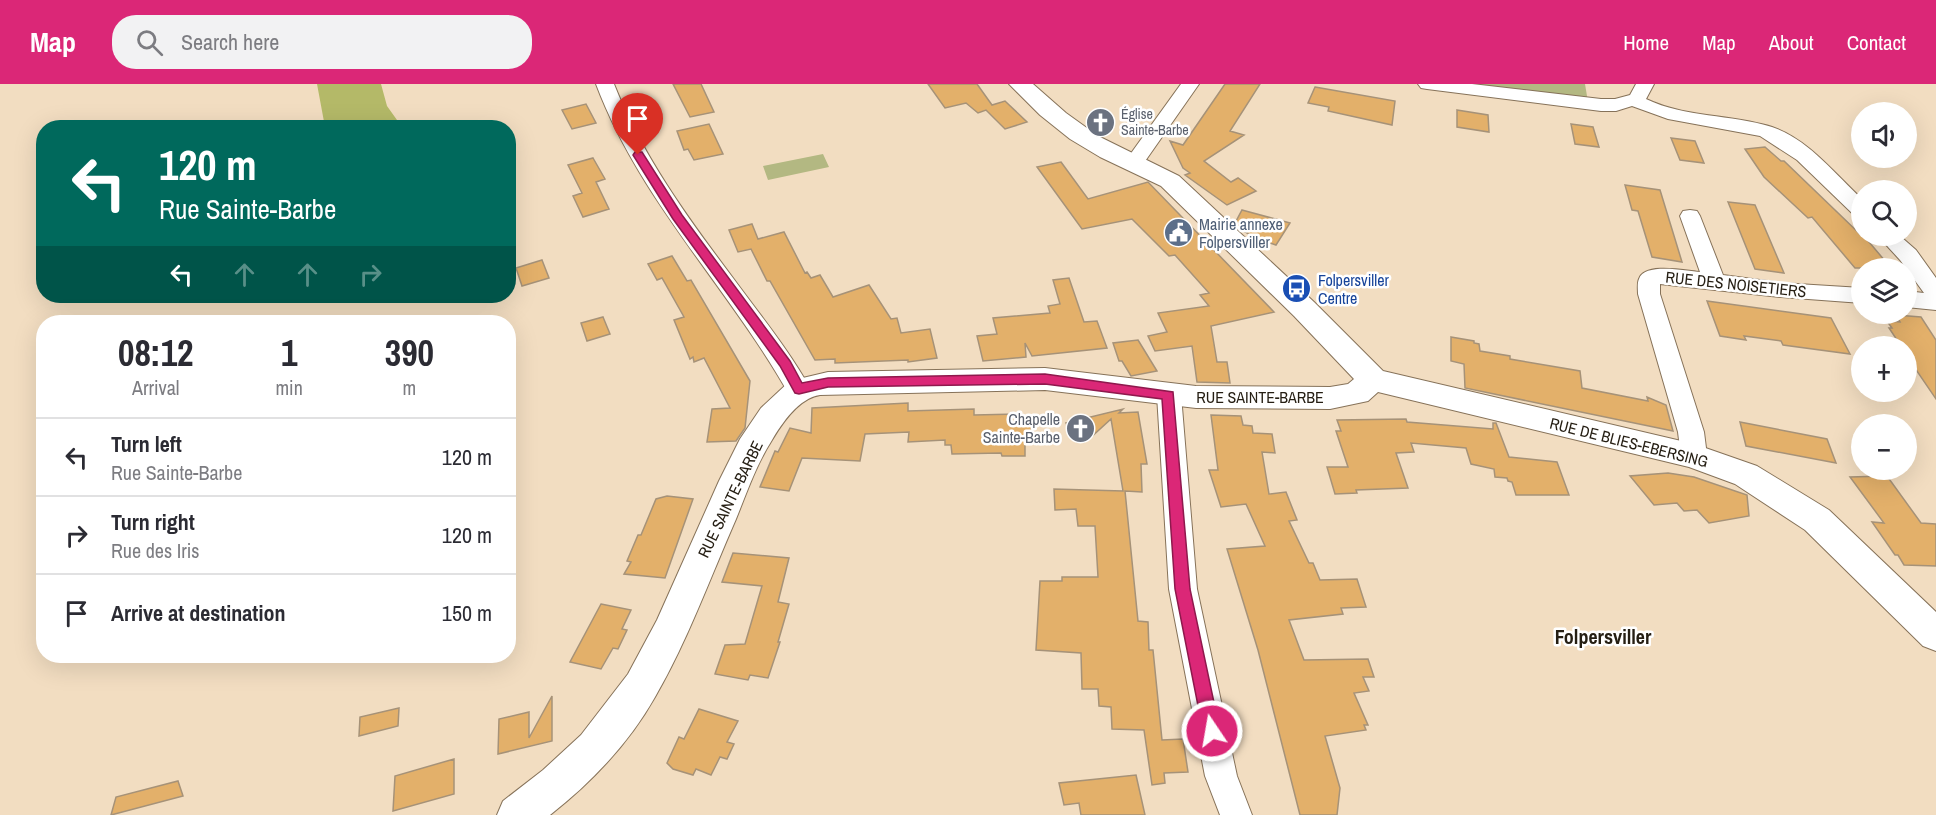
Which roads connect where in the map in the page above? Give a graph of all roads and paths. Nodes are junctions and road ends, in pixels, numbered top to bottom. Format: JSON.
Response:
{"nodes":[{"id":1,"x":604,"y":84,"type":"edge"},
{"id":2,"x":1020,"y":84,"type":"edge"},
{"id":3,"x":1190,"y":84,"type":"edge"},
{"id":4,"x":1427,"y":84,"type":"edge"},
{"id":5,"x":1639,"y":92,"type":"edge"},
{"id":6,"x":1134,"y":163,"type":"junction"},
{"id":7,"x":1851,"y":201,"type":"edge"},
{"id":8,"x":1690,"y":216,"type":"dead end"},
{"id":9,"x":1899,"y":246,"type":"edge"},
{"id":10,"x":1714,"y":281,"type":"junction"},
{"id":11,"x":1936,"y":294,"type":"edge"},
{"id":12,"x":1851,"y":295,"type":"edge"},
{"id":13,"x":1917,"y":300,"type":"edge"},
{"id":14,"x":1936,"y":302,"type":"edge"},
{"id":15,"x":1373,"y":380,"type":"junction"},
{"id":16,"x":799,"y":390,"type":"junction"},
{"id":17,"x":1169,"y":395,"type":"junction"},
{"id":18,"x":1694,"y":456,"type":"junction"},
{"id":19,"x":1936,"y":635,"type":"edge"},
{"id":20,"x":517,"y":815,"type":"edge"},
{"id":21,"x":1236,"y":815,"type":"edge"}],
"edges":[{"from":1,"to":16,"type":"street"},
{"from":2,"to":6,"type":"street"},
{"from":3,"to":6,"type":"street"},
{"from":4,"to":5,"type":"street"},
{"from":5,"to":7,"type":"street"},
{"from":6,"to":15,"type":"street"},
{"from":8,"to":10,"type":"street"},
{"from":9,"to":11,"type":"street"},
{"from":10,"to":12,"type":"street","name":"RUE DES NOISETIERS"},
{"from":10,"to":18,"type":"street","name":"RUE DES NOISETIERS"},
{"from":13,"to":14,"type":"street"},
{"from":15,"to":17,"type":"street","name":"RUE SAINTE-BARBE"},
{"from":15,"to":18,"type":"street","name":"RUE DE BLIES-EBERSING"},
{"from":16,"to":17,"type":"street","name":"RUE SAINTE-BARBE"},
{"from":16,"to":20,"type":"street","name":"RUE SAINTE-BARBE"},
{"from":17,"to":21,"type":"street"},
{"from":18,"to":19,"type":"street","name":"RUE DE BLIES-EBERSING"}]}
